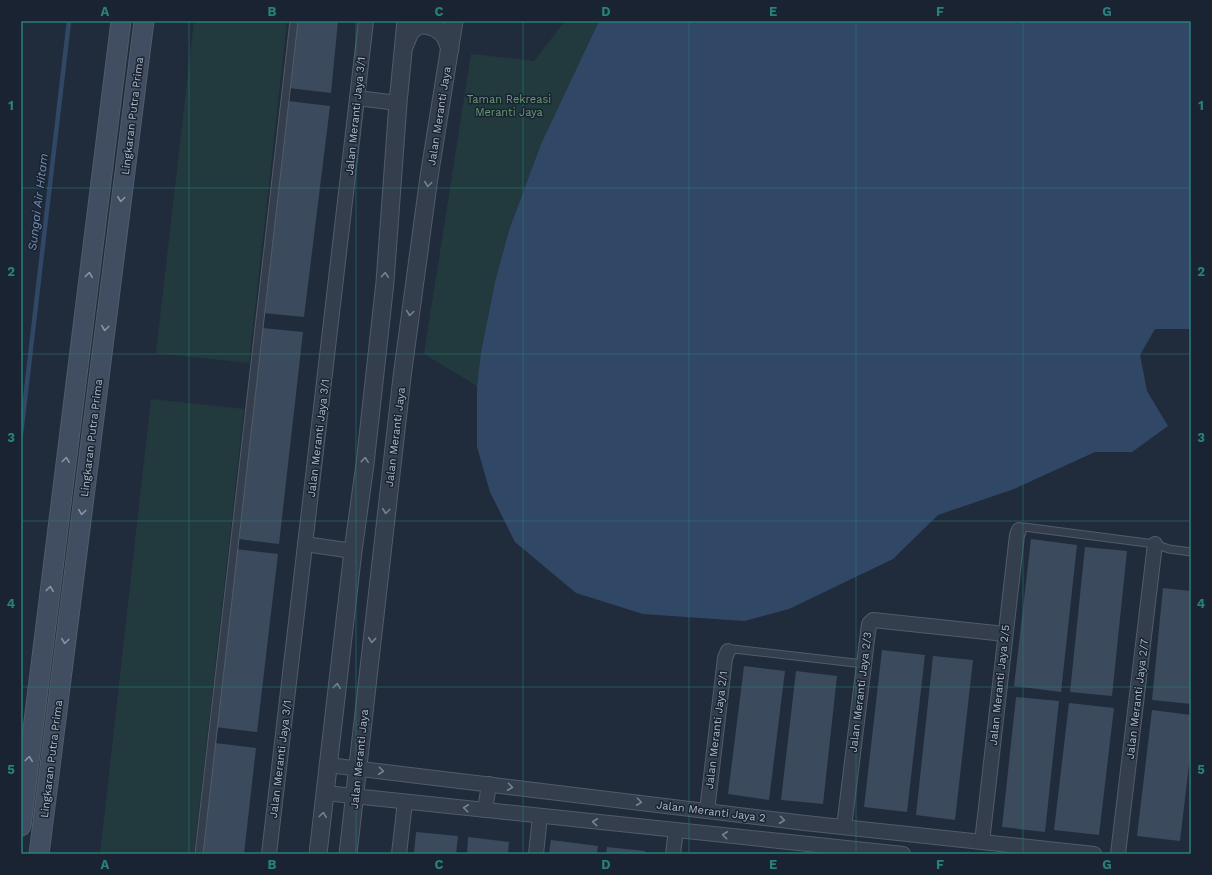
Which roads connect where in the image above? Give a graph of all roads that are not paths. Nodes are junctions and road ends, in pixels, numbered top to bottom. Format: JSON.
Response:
{"nodes":[{"id":1,"x":121,"y":21,"type":"edge"},
{"id":2,"x":144,"y":21,"type":"edge"},
{"id":3,"x":294,"y":21,"type":"edge"},
{"id":4,"x":366,"y":21,"type":"edge"},
{"id":5,"x":406,"y":21,"type":"edge"},
{"id":6,"x":454,"y":21,"type":"edge"},
{"id":7,"x":404,"y":47,"type":"junction"},
{"id":8,"x":450,"y":49,"type":"junction"},
{"id":9,"x":357,"y":98,"type":"junction"},
{"id":10,"x":398,"y":103,"type":"junction"},
{"id":11,"x":1019,"y":530,"type":"joint"},
{"id":12,"x":306,"y":544,"type":"junction"},
{"id":13,"x":1155,"y":544,"type":"junction"},
{"id":14,"x":353,"y":551,"type":"junction"},
{"id":15,"x":1191,"y":552,"type":"edge"},
{"id":16,"x":1005,"y":634,"type":"junction"},
{"id":17,"x":728,"y":651,"type":"joint"},
{"id":18,"x":864,"y":664,"type":"junction"},
{"id":19,"x":328,"y":765,"type":"junction"},
{"id":20,"x":358,"y":768,"type":"junction"},
{"id":21,"x":489,"y":784,"type":"junction"},
{"id":22,"x":325,"y":794,"type":"junction"},
{"id":23,"x":355,"y":796,"type":"junction"},
{"id":24,"x":405,"y":802,"type":"junction"},
{"id":25,"x":485,"y":810,"type":"junction"},
{"id":26,"x":707,"y":811,"type":"junction"},
{"id":27,"x":540,"y":816,"type":"junction"},
{"id":28,"x":750,"y":816,"type":"junction"},
{"id":29,"x":21,"y":826,"type":"edge"},
{"id":30,"x":844,"y":827,"type":"junction"},
{"id":31,"x":676,"y":830,"type":"junction"},
{"id":32,"x":747,"y":838,"type":"junction"},
{"id":33,"x":982,"y":842,"type":"junction"},
{"id":34,"x":811,"y":849,"type":"edge"},
{"id":35,"x":1018,"y":850,"type":"edge"},
{"id":36,"x":38,"y":854,"type":"edge"},
{"id":37,"x":199,"y":854,"type":"edge"},
{"id":38,"x":269,"y":854,"type":"edge"},
{"id":39,"x":318,"y":854,"type":"edge"},
{"id":40,"x":348,"y":854,"type":"edge"},
{"id":41,"x":399,"y":854,"type":"edge"},
{"id":42,"x":536,"y":854,"type":"edge"},
{"id":43,"x":673,"y":854,"type":"edge"},
{"id":44,"x":903,"y":854,"type":"edge"},
{"id":45,"x":1094,"y":854,"type":"edge"},
{"id":46,"x":1118,"y":854,"type":"edge"}],
"edges":[{"from":29,"to":1,"type":"main road","name":"Lingkaran Putra Prima","one_way":true},
{"from":2,"to":36,"type":"main road","name":"Lingkaran Putra Prima","one_way":true},
{"from":3,"to":37,"type":"lane"},
{"from":4,"to":9,"type":"street","name":"Jalan Meranti Jaya 3/1"},
{"from":5,"to":7,"type":"street"},
{"from":6,"to":8,"type":"street","name":"Jalan Meranti Jaya"},
{"from":7,"to":8,"type":"street"},
{"from":7,"to":10,"type":"street"},
{"from":8,"to":20,"type":"street","name":"Jalan Meranti Jaya","one_way":true},
{"from":9,"to":10,"type":"street"},
{"from":9,"to":12,"type":"street","name":"Jalan Meranti Jaya 3/1"},
{"from":14,"to":10,"type":"street","one_way":true},
{"from":11,"to":13,"type":"lane"},
{"from":11,"to":16,"type":"street","name":"Jalan Meranti Jaya 2/5"},
{"from":12,"to":14,"type":"street"},
{"from":12,"to":38,"type":"street","name":"Jalan Meranti Jaya 3/1"},
{"from":13,"to":15,"type":"lane"},
{"from":13,"to":46,"type":"street","name":"Jalan Meranti Jaya 2/7"},
{"from":19,"to":14,"type":"street","one_way":true},
{"from":16,"to":18,"type":"street","name":"Jalan Meranti Jaya 2/3"},
{"from":16,"to":33,"type":"street","name":"Jalan Meranti Jaya 2/5"},
{"from":17,"to":18,"type":"lane"},
{"from":17,"to":26,"type":"street","name":"Jalan Meranti Jaya 2/1"},
{"from":18,"to":30,"type":"street","name":"Jalan Meranti Jaya 2/3"},
{"from":19,"to":20,"type":"street","name":"Jalan Meranti Jaya 2"},
{"from":19,"to":22,"type":"street"},
{"from":20,"to":21,"type":"street","name":"Jalan Meranti Jaya 2","one_way":true},
{"from":20,"to":23,"type":"street","name":"Jalan Meranti Jaya"},
{"from":21,"to":25,"type":"street"},
{"from":21,"to":26,"type":"street","name":"Jalan Meranti Jaya 2","one_way":true},
{"from":22,"to":23,"type":"street","name":"Jalan Meranti Jaya 2"},
{"from":39,"to":22,"type":"street","one_way":true},
{"from":23,"to":24,"type":"street","name":"Jalan Meranti Jaya 2"},
{"from":23,"to":40,"type":"street","name":"Jalan Meranti Jaya"},
{"from":25,"to":24,"type":"street","name":"Jalan Meranti Jaya 2","one_way":true},
{"from":24,"to":41,"type":"street"},
{"from":25,"to":27,"type":"street","name":"Jalan Meranti Jaya 2"},
{"from":26,"to":28,"type":"street","name":"Jalan Meranti Jaya 2"},
{"from":31,"to":27,"type":"street","name":"Jalan Meranti Jaya 2","one_way":true},
{"from":27,"to":42,"type":"street"},
{"from":28,"to":30,"type":"street","name":"Jalan Meranti Jaya 2","one_way":true},
{"from":28,"to":32,"type":"street"},
{"from":30,"to":33,"type":"street","name":"Jalan Meranti Jaya 2"},
{"from":32,"to":31,"type":"street","name":"Jalan Meranti Jaya 2","one_way":true},
{"from":31,"to":43,"type":"street"},
{"from":32,"to":34,"type":"street","name":"Jalan Meranti Jaya 2"},
{"from":33,"to":35,"type":"street","name":"Jalan Meranti Jaya 2"},
{"from":34,"to":44,"type":"street","name":"Jalan Meranti Jaya 2"},
{"from":35,"to":45,"type":"street","name":"Jalan Meranti Jaya 2"}]}
